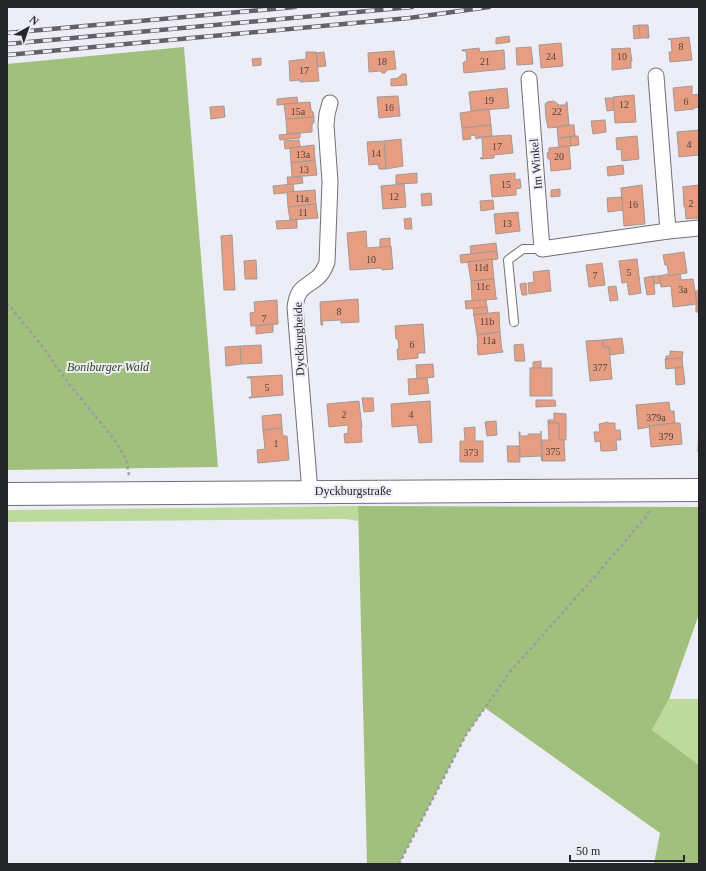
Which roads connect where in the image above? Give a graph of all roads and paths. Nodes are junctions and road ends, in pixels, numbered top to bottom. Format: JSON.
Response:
{"nodes":[{"id":1,"x":656,"y":76,"type":"dead end"},
{"id":2,"x":529,"y":79,"type":"dead end"},
{"id":3,"x":330,"y":104,"type":"dead end"},
{"id":4,"x":699,"y":228,"type":"edge"},
{"id":5,"x":668,"y":231,"type":"junction"},
{"id":6,"x":542,"y":249,"type":"junction"},
{"id":7,"x":7,"y":303,"type":"edge"},
{"id":8,"x":514,"y":322,"type":"dead end"},
{"id":9,"x":129,"y":480,"type":"dead end"},
{"id":10,"x":699,"y":490,"type":"edge"},
{"id":11,"x":310,"y":492,"type":"junction"},
{"id":12,"x":7,"y":494,"type":"edge"},
{"id":13,"x":653,"y":504,"type":"dead end"},
{"id":14,"x":398,"y":864,"type":"edge"}],
"edges":[{"from":1,"to":5,"type":"street"},
{"from":2,"to":6,"type":"street","name":"Im Winkel"},
{"from":3,"to":11,"type":"street","name":"Dyckburgheide"},
{"from":4,"to":5,"type":"street"},
{"from":5,"to":6,"type":"street"},
{"from":6,"to":8,"type":"lane"},
{"from":7,"to":9,"type":"path"},
{"from":10,"to":11,"type":"street","name":"Dyckburgstraße"},
{"from":11,"to":12,"type":"street","name":"Dyckburgstraße"},
{"from":13,"to":14,"type":"path"}]}
